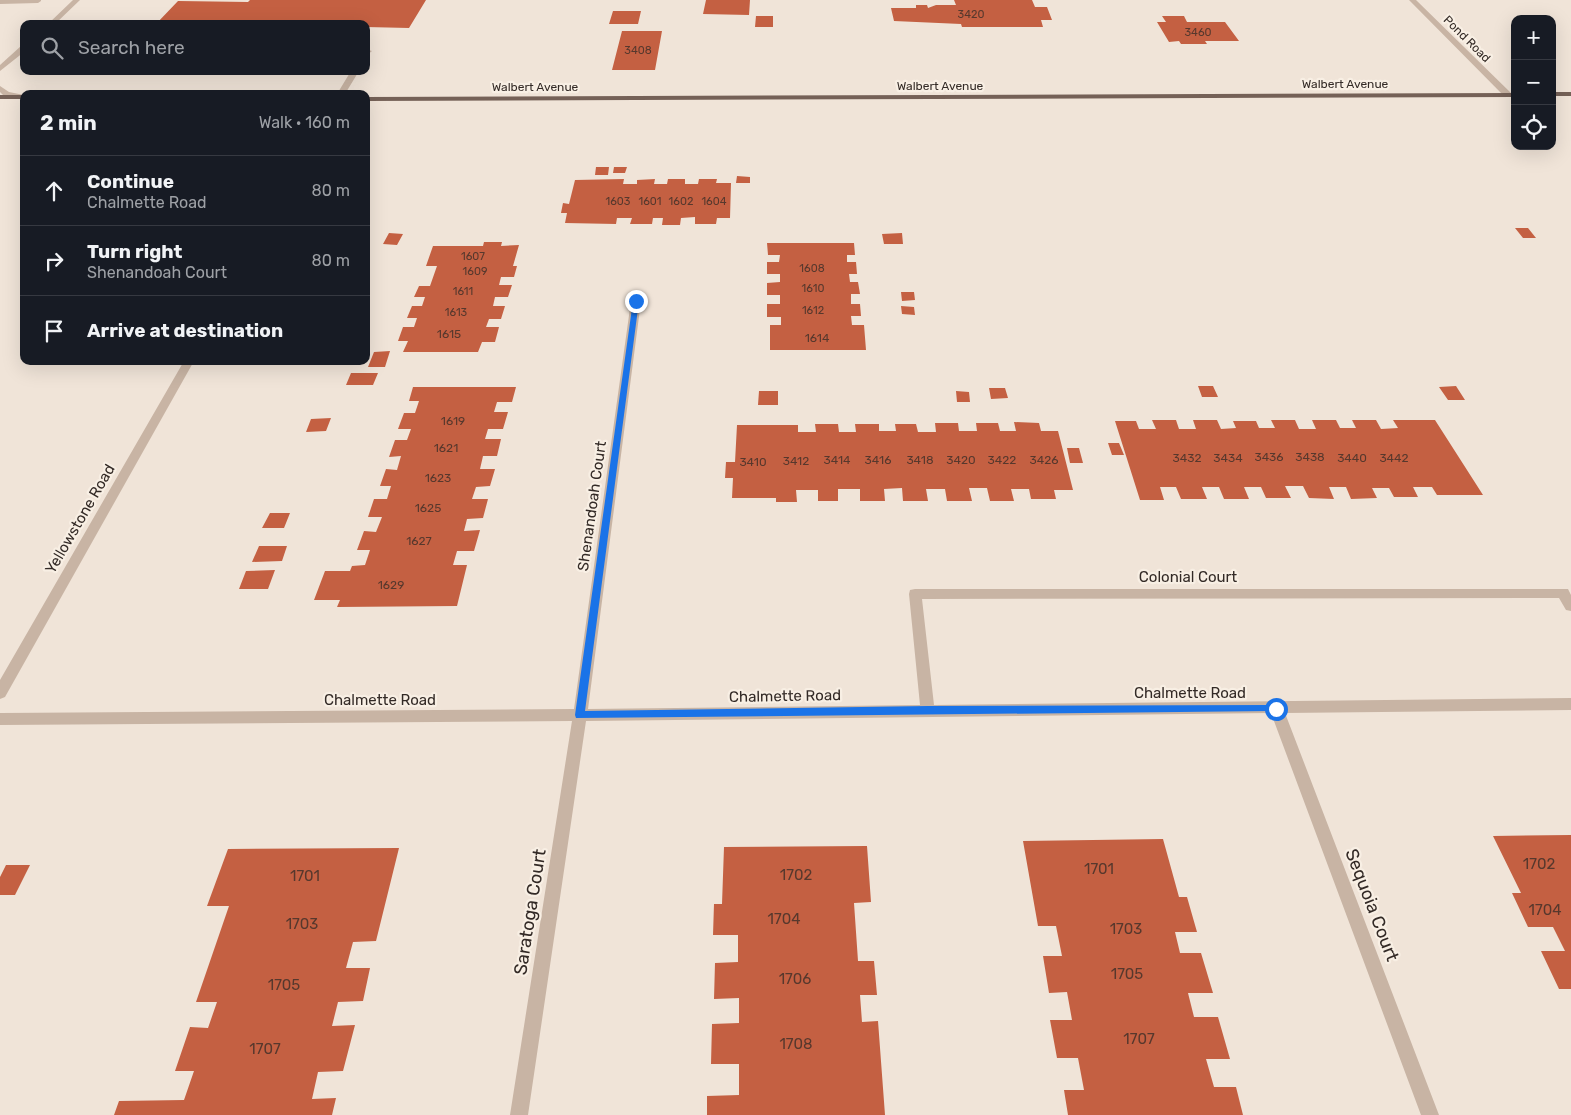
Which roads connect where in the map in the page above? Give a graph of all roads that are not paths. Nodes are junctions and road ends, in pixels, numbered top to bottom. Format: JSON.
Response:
{"nodes":[{"id":1,"x":77,"y":0,"type":"edge"},
{"id":2,"x":1412,"y":0,"type":"edge"},
{"id":3,"x":38,"y":1,"type":"edge"},
{"id":4,"x":0,"y":2,"type":"edge"},
{"id":5,"x":32,"y":7,"type":"dead end"},
{"id":6,"x":0,"y":8,"type":"edge"},
{"id":7,"x":54,"y":20,"type":"edge"},
{"id":8,"x":20,"y":52,"type":"edge"},
{"id":9,"x":0,"y":70,"type":"edge"},
{"id":10,"x":353,"y":75,"type":"edge"},
{"id":11,"x":0,"y":88,"type":"edge"},
{"id":12,"x":343,"y":90,"type":"edge"},
{"id":13,"x":1556,"y":94,"type":"edge"},
{"id":14,"x":1571,"y":94,"type":"edge"},
{"id":15,"x":1511,"y":95,"type":"edge"},
{"id":16,"x":0,"y":97,"type":"edge"},
{"id":17,"x":20,"y":97,"type":"edge"},
{"id":18,"x":20,"y":98,"type":"edge"},
{"id":19,"x":370,"y":98,"type":"edge"},
{"id":20,"x":636,"y":301,"type":"dead end"},
{"id":21,"x":187,"y":365,"type":"edge"},
{"id":22,"x":1571,"y":606,"type":"edge"},
{"id":23,"x":0,"y":693,"type":"edge"},
{"id":24,"x":1571,"y":704,"type":"edge"},
{"id":25,"x":1276,"y":709,"type":"junction"},
{"id":26,"x":928,"y":710,"type":"junction"},
{"id":27,"x":580,"y":715,"type":"junction"},
{"id":28,"x":0,"y":719,"type":"edge"},
{"id":29,"x":519,"y":1115,"type":"edge"},
{"id":30,"x":1430,"y":1115,"type":"edge"}],
"edges":[{"from":1,"to":7,"type":"street"},
{"from":2,"to":15,"type":"street","name":"Pond Road"},
{"from":3,"to":4,"type":"street"},
{"from":5,"to":6,"type":"street"},
{"from":8,"to":9,"type":"street"},
{"from":10,"to":12,"type":"street"},
{"from":11,"to":17,"type":"street"},
{"from":13,"to":14,"type":"main road"},
{"from":15,"to":19,"type":"main road","name":"Walbert Avenue"},
{"from":16,"to":18,"type":"main road"},
{"from":20,"to":27,"type":"street","name":"Shenandoah Court"},
{"from":21,"to":23,"type":"street","name":"Yellowstone Road"},
{"from":22,"to":26,"type":"street","name":"Colonial Court"},
{"from":24,"to":25,"type":"street","name":"Chalmette Road"},
{"from":25,"to":26,"type":"street","name":"Chalmette Road"},
{"from":25,"to":30,"type":"street","name":"Sequoia Court"},
{"from":26,"to":27,"type":"street","name":"Chalmette Road"},
{"from":27,"to":28,"type":"street","name":"Chalmette Road"},
{"from":27,"to":29,"type":"street","name":"Saratoga Court"}]}
